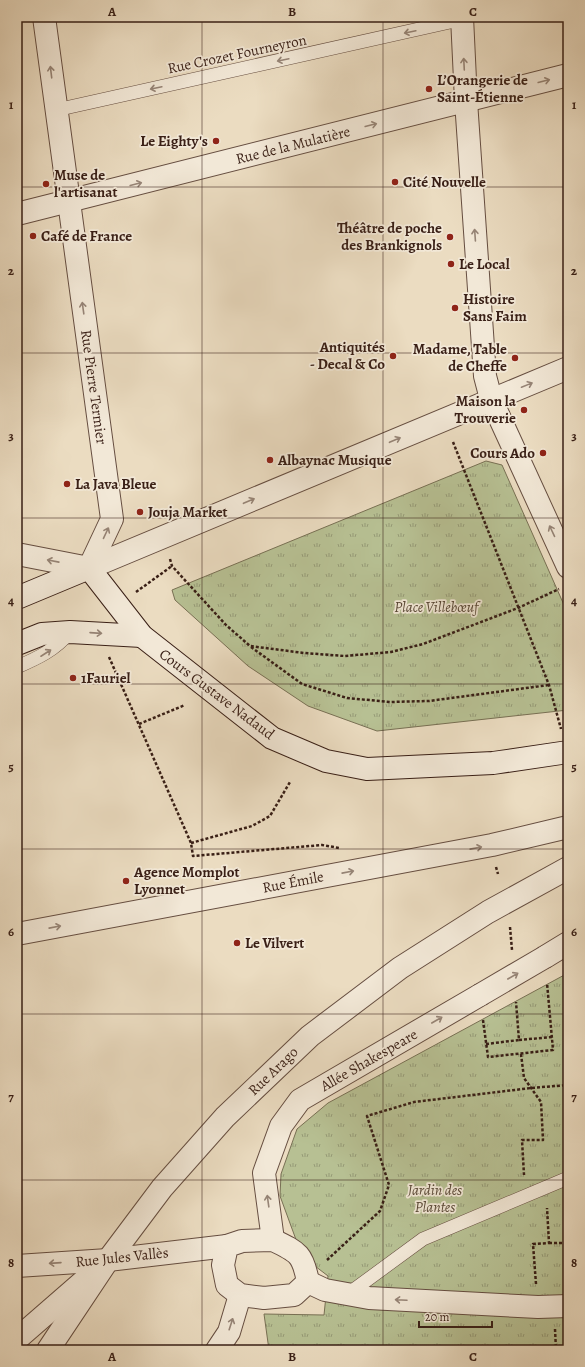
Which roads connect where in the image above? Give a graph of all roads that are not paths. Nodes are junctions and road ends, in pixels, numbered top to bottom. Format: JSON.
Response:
{"nodes":[{"id":1,"x":44,"y":17,"type":"edge"},
{"id":2,"x":465,"y":18,"type":"edge"},
{"id":3,"x":568,"y":75,"type":"edge"},
{"id":4,"x":466,"y":101,"type":"junction"},
{"id":5,"x":56,"y":110,"type":"junction"},
{"id":6,"x":69,"y":202,"type":"junction"},
{"id":7,"x":17,"y":214,"type":"edge"},
{"id":8,"x":568,"y":368,"type":"edge"},
{"id":9,"x":491,"y":399,"type":"junction"},
{"id":10,"x":17,"y":554,"type":"edge"},
{"id":11,"x":568,"y":567,"type":"edge"},
{"id":12,"x":89,"y":568,"type":"junction"},
{"id":13,"x":17,"y":598,"type":"edge"},
{"id":14,"x":70,"y":632,"type":"junction"},
{"id":15,"x":142,"y":636,"type":"junction"},
{"id":16,"x":17,"y":644,"type":"edge"},
{"id":17,"x":17,"y":667,"type":"edge"},
{"id":18,"x":568,"y":752,"type":"edge"},
{"id":19,"x":568,"y":827,"type":"edge"},
{"id":20,"x":568,"y":868,"type":"edge"},
{"id":21,"x":17,"y":934,"type":"edge"},
{"id":22,"x":568,"y":943,"type":"edge"},
{"id":23,"x":568,"y":1178,"type":"edge"},
{"id":24,"x":273,"y":1240,"type":"junction"},
{"id":25,"x":227,"y":1246,"type":"junction"},
{"id":26,"x":108,"y":1260,"type":"junction"},
{"id":27,"x":17,"y":1266,"type":"edge"},
{"id":28,"x":307,"y":1278,"type":"junction"},
{"id":29,"x":348,"y":1294,"type":"junction"},
{"id":30,"x":240,"y":1295,"type":"junction"},
{"id":31,"x":568,"y":1306,"type":"edge"},
{"id":32,"x":17,"y":1339,"type":"edge"},
{"id":33,"x":48,"y":1350,"type":"edge"},
{"id":34,"x":217,"y":1350,"type":"edge"}],
"edges":[{"from":5,"to":1,"type":"street","one_way":true},
{"from":4,"to":2,"type":"street","one_way":true},
{"from":2,"to":5,"type":"lane","name":"Rue Crozet Fourneyron","one_way":true},
{"from":4,"to":3,"type":"street","name":"Rue de la Mulatière","one_way":true},
{"from":6,"to":4,"type":"street","name":"Rue de la Mulatière","one_way":true},
{"from":9,"to":4,"type":"street","one_way":true},
{"from":5,"to":6,"type":"street","name":"Rue Pierre Termier"},
{"from":6,"to":7,"type":"street","name":"Rue de la Mulatière"},
{"from":12,"to":6,"type":"street","name":"Rue Pierre Termier","one_way":true},
{"from":9,"to":8,"type":"street","one_way":true},
{"from":11,"to":9,"type":"street","one_way":true},
{"from":12,"to":9,"type":"street","one_way":true},
{"from":12,"to":10,"type":"street","one_way":true},
{"from":12,"to":13,"type":"street"},
{"from":12,"to":15,"type":"street","name":"Cours Gustave Nadaud"},
{"from":14,"to":15,"type":"street","one_way":true},
{"from":14,"to":16,"type":"street"},
{"from":17,"to":14,"type":"lane","one_way":true},
{"from":15,"to":18,"type":"street","name":"Cours Gustave Nadaud"},
{"from":21,"to":19,"type":"street","name":"Rue Émile","one_way":true},
{"from":20,"to":26,"type":"street","name":"Rue Arago"},
{"from":24,"to":22,"type":"street","name":"Allée Shakespeare","one_way":true,"bridge":true},
{"from":23,"to":29,"type":"lane"},
{"from":24,"to":25,"type":"street"},
{"from":24,"to":28,"type":"street"},
{"from":25,"to":26,"type":"street","name":"Rue Jules Vallès"},
{"from":25,"to":30,"type":"street"},
{"from":26,"to":27,"type":"street","name":"Rue Jules Vallès","one_way":true},
{"from":26,"to":32,"type":"street"},
{"from":26,"to":33,"type":"street","name":"Rue Arago"},
{"from":28,"to":29,"type":"street"},
{"from":28,"to":30,"type":"street"},
{"from":31,"to":29,"type":"street","one_way":true},
{"from":34,"to":30,"type":"street","one_way":true}]}
